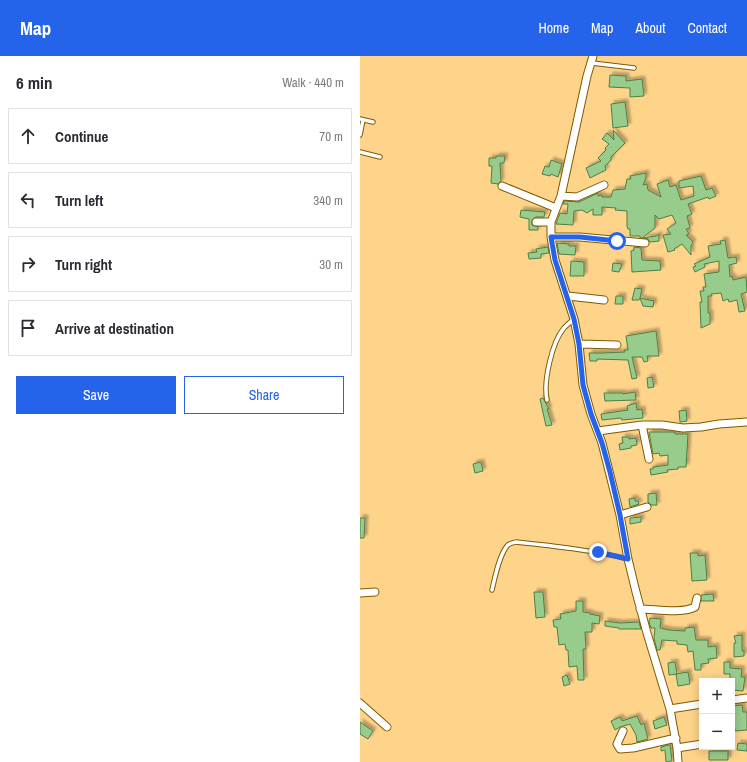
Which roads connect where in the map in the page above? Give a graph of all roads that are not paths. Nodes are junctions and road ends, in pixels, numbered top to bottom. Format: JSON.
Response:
{"nodes":[{"id":1,"x":592,"y":60,"type":"edge"},
{"id":2,"x":634,"y":68,"type":"dead end"},
{"id":3,"x":361,"y":119,"type":"edge"},
{"id":4,"x":373,"y":122,"type":"dead end"},
{"id":5,"x":360,"y":136,"type":"edge"},
{"id":6,"x":360,"y":152,"type":"edge"},
{"id":7,"x":380,"y":157,"type":"dead end"},
{"id":8,"x":604,"y":185,"type":"dead end"},
{"id":9,"x":502,"y":186,"type":"dead end"},
{"id":10,"x":561,"y":196,"type":"junction"},
{"id":11,"x":556,"y":208,"type":"junction"},
{"id":12,"x":536,"y":222,"type":"dead end"},
{"id":13,"x":551,"y":222,"type":"junction"},
{"id":14,"x":551,"y":237,"type":"junction"},
{"id":15,"x":645,"y":243,"type":"dead end"},
{"id":16,"x":568,"y":296,"type":"junction"},
{"id":17,"x":604,"y":300,"type":"dead end"},
{"id":18,"x":574,"y":319,"type":"junction"},
{"id":19,"x":579,"y":344,"type":"junction"},
{"id":20,"x":617,"y":345,"type":"dead end"},
{"id":21,"x":547,"y":400,"type":"dead end"},
{"id":22,"x":747,"y":422,"type":"edge"},
{"id":23,"x":642,"y":425,"type":"junction"},
{"id":24,"x":598,"y":430,"type":"junction"},
{"id":25,"x":649,"y":459,"type":"dead end"},
{"id":26,"x":647,"y":508,"type":"dead end"},
{"id":27,"x":620,"y":515,"type":"junction"},
{"id":28,"x":628,"y":559,"type":"junction"},
{"id":29,"x":492,"y":590,"type":"dead end"},
{"id":30,"x":375,"y":592,"type":"dead end"},
{"id":31,"x":360,"y":593,"type":"edge"},
{"id":32,"x":697,"y":598,"type":"dead end"},
{"id":33,"x":640,"y":609,"type":"junction"},
{"id":34,"x":747,"y":698,"type":"edge"},
{"id":35,"x":735,"y":700,"type":"edge"},
{"id":36,"x":360,"y":703,"type":"edge"},
{"id":37,"x":699,"y":704,"type":"edge"},
{"id":38,"x":670,"y":709,"type":"junction"},
{"id":39,"x":387,"y":727,"type":"dead end"},
{"id":40,"x":623,"y":731,"type":"dead end"},
{"id":41,"x":676,"y":738,"type":"junction"},
{"id":42,"x":699,"y":744,"type":"edge"},
{"id":43,"x":677,"y":748,"type":"junction"},
{"id":44,"x":678,"y":762,"type":"edge"}],
"edges":[{"from":1,"to":2,"type":"lane"},
{"from":1,"to":10,"type":"street"},
{"from":3,"to":4,"type":"lane"},
{"from":3,"to":5,"type":"lane"},
{"from":6,"to":7,"type":"lane"},
{"from":8,"to":10,"type":"street"},
{"from":9,"to":11,"type":"street"},
{"from":10,"to":11,"type":"street"},
{"from":11,"to":13,"type":"street"},
{"from":12,"to":13,"type":"street"},
{"from":13,"to":14,"type":"street"},
{"from":14,"to":15,"type":"street"},
{"from":14,"to":16,"type":"street"},
{"from":16,"to":17,"type":"street"},
{"from":16,"to":18,"type":"street"},
{"from":18,"to":19,"type":"street"},
{"from":18,"to":21,"type":"lane"},
{"from":19,"to":20,"type":"street"},
{"from":19,"to":24,"type":"street"},
{"from":22,"to":23,"type":"street"},
{"from":23,"to":24,"type":"street"},
{"from":23,"to":25,"type":"street"},
{"from":24,"to":27,"type":"street"},
{"from":26,"to":27,"type":"street"},
{"from":27,"to":28,"type":"street"},
{"from":28,"to":29,"type":"lane"},
{"from":28,"to":33,"type":"street"},
{"from":30,"to":31,"type":"street"},
{"from":32,"to":33,"type":"street"},
{"from":33,"to":38,"type":"street"},
{"from":34,"to":35,"type":"street"},
{"from":36,"to":39,"type":"street"},
{"from":37,"to":38,"type":"street"},
{"from":38,"to":41,"type":"street"},
{"from":40,"to":41,"type":"street"},
{"from":41,"to":43,"type":"street"},
{"from":42,"to":43,"type":"street"},
{"from":43,"to":44,"type":"street"}]}
